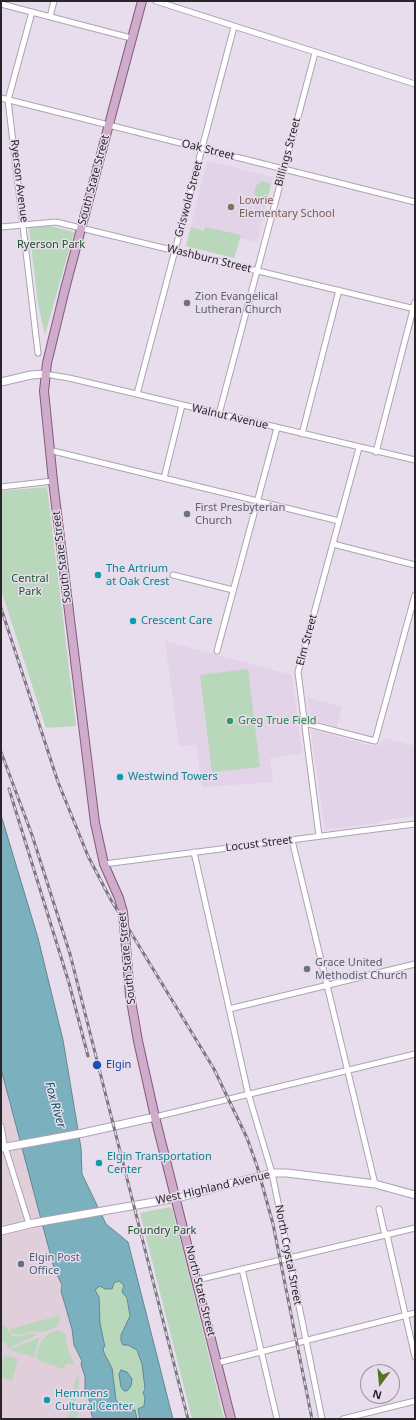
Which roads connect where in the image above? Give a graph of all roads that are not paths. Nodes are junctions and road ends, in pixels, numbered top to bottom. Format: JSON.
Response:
{"nodes":[{"id":1,"x":54,"y":1,"type":"edge"},
{"id":2,"x":142,"y":1,"type":"edge"},
{"id":3,"x":156,"y":1,"type":"edge"},
{"id":4,"x":1,"y":4,"type":"edge"},
{"id":5,"x":32,"y":12,"type":"junction"},
{"id":6,"x":50,"y":17,"type":"junction"},
{"id":7,"x":234,"y":26,"type":"junction"},
{"id":8,"x":131,"y":38,"type":"junction"},
{"id":9,"x":315,"y":53,"type":"junction"},
{"id":10,"x":415,"y":84,"type":"edge"},
{"id":11,"x":1,"y":98,"type":"edge"},
{"id":12,"x":8,"y":100,"type":"junction"},
{"id":13,"x":108,"y":126,"type":"junction"},
{"id":14,"x":202,"y":148,"type":"junction"},
{"id":15,"x":283,"y":168,"type":"junction"},
{"id":16,"x":415,"y":202,"type":"edge"},
{"id":17,"x":24,"y":224,"type":"junction"},
{"id":18,"x":1,"y":227,"type":"edge"},
{"id":19,"x":81,"y":229,"type":"junction"},
{"id":20,"x":175,"y":251,"type":"junction"},
{"id":21,"x":257,"y":270,"type":"junction"},
{"id":22,"x":339,"y":290,"type":"junction"},
{"id":23,"x":415,"y":302,"type":"edge"},
{"id":24,"x":414,"y":309,"type":"edge"},
{"id":25,"x":38,"y":353,"type":"dead end"},
{"id":26,"x":45,"y":374,"type":"junction"},
{"id":27,"x":1,"y":382,"type":"edge"},
{"id":28,"x":137,"y":394,"type":"junction"},
{"id":29,"x":182,"y":405,"type":"junction"},
{"id":30,"x":220,"y":414,"type":"junction"},
{"id":31,"x":277,"y":428,"type":"junction"},
{"id":32,"x":302,"y":434,"type":"junction"},
{"id":33,"x":359,"y":448,"type":"junction"},
{"id":34,"x":50,"y":450,"type":"junction"},
{"id":35,"x":376,"y":452,"type":"junction"},
{"id":36,"x":415,"y":460,"type":"edge"},
{"id":37,"x":164,"y":478,"type":"junction"},
{"id":38,"x":53,"y":481,"type":"junction"},
{"id":39,"x":1,"y":487,"type":"edge"},
{"id":40,"x":257,"y":501,"type":"junction"},
{"id":41,"x":339,"y":521,"type":"junction"},
{"id":42,"x":333,"y":544,"type":"junction"},
{"id":43,"x":415,"y":565,"type":"edge"},
{"id":44,"x":173,"y":575,"type":"dead end"},
{"id":45,"x":233,"y":590,"type":"junction"},
{"id":46,"x":415,"y":595,"type":"edge"},
{"id":47,"x":217,"y":651,"type":"dead end"},
{"id":48,"x":305,"y":723,"type":"junction"},
{"id":49,"x":415,"y":824,"type":"edge"},
{"id":50,"x":319,"y":836,"type":"junction"},
{"id":51,"x":292,"y":840,"type":"junction"},
{"id":52,"x":194,"y":852,"type":"junction"},
{"id":53,"x":104,"y":864,"type":"junction"},
{"id":54,"x":415,"y":964,"type":"edge"},
{"id":55,"x":326,"y":985,"type":"junction"},
{"id":56,"x":229,"y":1009,"type":"junction"},
{"id":57,"x":415,"y":1054,"type":"edge"},
{"id":58,"x":348,"y":1070,"type":"junction"},
{"id":59,"x":248,"y":1093,"type":"junction"},
{"id":60,"x":155,"y":1117,"type":"junction"},
{"id":61,"x":1,"y":1126,"type":"edge"},
{"id":62,"x":4,"y":1148,"type":"edge"},
{"id":63,"x":272,"y":1173,"type":"junction"},
{"id":64,"x":375,"y":1184,"type":"junction"},
{"id":65,"x":415,"y":1196,"type":"edge"},
{"id":66,"x":176,"y":1198,"type":"junction"},
{"id":67,"x":379,"y":1210,"type":"dead end"},
{"id":68,"x":32,"y":1223,"type":"junction"},
{"id":69,"x":415,"y":1228,"type":"edge"},
{"id":70,"x":1,"y":1231,"type":"edge"},
{"id":71,"x":387,"y":1235,"type":"junction"},
{"id":72,"x":289,"y":1258,"type":"junction"},
{"id":73,"x":242,"y":1269,"type":"junction"},
{"id":74,"x":197,"y":1280,"type":"junction"},
{"id":75,"x":415,"y":1313,"type":"edge"},
{"id":76,"x":405,"y":1316,"type":"junction"},
{"id":77,"x":305,"y":1341,"type":"junction"},
{"id":78,"x":263,"y":1352,"type":"junction"},
{"id":79,"x":415,"y":1357,"type":"edge"},
{"id":80,"x":217,"y":1363,"type":"junction"},
{"id":81,"x":415,"y":1401,"type":"edge"},
{"id":82,"x":232,"y":1419,"type":"edge"},
{"id":83,"x":277,"y":1419,"type":"edge"},
{"id":84,"x":322,"y":1419,"type":"edge"},
{"id":85,"x":343,"y":1419,"type":"edge"}],
"edges":[{"from":1,"to":6,"type":"street"},
{"from":2,"to":8,"type":"main road","name":"South State Street"},
{"from":3,"to":7,"type":"street"},
{"from":4,"to":5,"type":"street"},
{"from":5,"to":6,"type":"street"},
{"from":5,"to":12,"type":"street","name":"Ryerson Avenue"},
{"from":6,"to":8,"type":"street"},
{"from":7,"to":9,"type":"street"},
{"from":7,"to":14,"type":"street","name":"Griswold Street"},
{"from":8,"to":13,"type":"main road","name":"South State Street"},
{"from":9,"to":10,"type":"street"},
{"from":9,"to":15,"type":"street","name":"Billings Street"},
{"from":11,"to":12,"type":"street","name":"Oak Street"},
{"from":12,"to":13,"type":"street","name":"Oak Street"},
{"from":12,"to":17,"type":"street","name":"Ryerson Avenue"},
{"from":13,"to":14,"type":"street","name":"Oak Street"},
{"from":13,"to":19,"type":"main road","name":"South State Street"},
{"from":14,"to":15,"type":"street","name":"Oak Street"},
{"from":14,"to":20,"type":"street","name":"Griswold Street"},
{"from":15,"to":16,"type":"street","name":"Oak Street"},
{"from":15,"to":21,"type":"street","name":"Billings Street"},
{"from":17,"to":18,"type":"street","name":"Washburn Street"},
{"from":17,"to":19,"type":"street","name":"Washburn Street"},
{"from":17,"to":25,"type":"street","name":"Ryerson Avenue"},
{"from":19,"to":20,"type":"street","name":"Washburn Street"},
{"from":19,"to":26,"type":"main road","name":"South State Street"},
{"from":20,"to":21,"type":"street","name":"Washburn Street"},
{"from":20,"to":28,"type":"street","name":"Griswold Street"},
{"from":21,"to":22,"type":"street","name":"Washburn Street"},
{"from":21,"to":30,"type":"street","name":"Billings Street"},
{"from":22,"to":24,"type":"street","name":"Washburn Street"},
{"from":22,"to":32,"type":"street"},
{"from":23,"to":24,"type":"street"},
{"from":24,"to":35,"type":"street"},
{"from":26,"to":27,"type":"main road"},
{"from":26,"to":28,"type":"street","name":"Walnut Avenue"},
{"from":26,"to":34,"type":"main road","name":"South State Street"},
{"from":28,"to":29,"type":"street","name":"Walnut Avenue"},
{"from":29,"to":30,"type":"street","name":"Walnut Avenue"},
{"from":29,"to":37,"type":"street"},
{"from":30,"to":31,"type":"street","name":"Walnut Avenue"},
{"from":31,"to":32,"type":"street","name":"Walnut Avenue"},
{"from":31,"to":40,"type":"street"},
{"from":32,"to":33,"type":"street","name":"Walnut Avenue"},
{"from":33,"to":35,"type":"street","name":"Walnut Avenue"},
{"from":33,"to":41,"type":"street","name":"Elm Street"},
{"from":34,"to":37,"type":"street"},
{"from":34,"to":38,"type":"main road","name":"South State Street"},
{"from":35,"to":36,"type":"street","name":"Walnut Avenue"},
{"from":37,"to":40,"type":"street"},
{"from":38,"to":39,"type":"street"},
{"from":38,"to":53,"type":"main road","name":"South State Street"},
{"from":40,"to":41,"type":"street"},
{"from":40,"to":45,"type":"street"},
{"from":41,"to":42,"type":"street","name":"Elm Street"},
{"from":42,"to":43,"type":"street"},
{"from":42,"to":48,"type":"street","name":"Elm Street"},
{"from":44,"to":45,"type":"street"},
{"from":45,"to":47,"type":"street"},
{"from":46,"to":48,"type":"street"},
{"from":48,"to":50,"type":"street","name":"Elm Street"},
{"from":49,"to":50,"type":"street","name":"Locust Street"},
{"from":50,"to":51,"type":"street","name":"Locust Street"},
{"from":51,"to":52,"type":"street","name":"Locust Street"},
{"from":51,"to":55,"type":"street"},
{"from":52,"to":53,"type":"street","name":"Locust Street"},
{"from":52,"to":56,"type":"street","name":"North Crystal Street"},
{"from":53,"to":60,"type":"main road","name":"South State Street"},
{"from":54,"to":55,"type":"street"},
{"from":55,"to":56,"type":"street"},
{"from":55,"to":58,"type":"street"},
{"from":56,"to":59,"type":"street","name":"North Crystal Street"},
{"from":57,"to":58,"type":"street"},
{"from":58,"to":59,"type":"street"},
{"from":58,"to":64,"type":"street"},
{"from":59,"to":60,"type":"street"},
{"from":59,"to":63,"type":"street","name":"North Crystal Street"},
{"from":60,"to":62,"type":"main road"},
{"from":60,"to":66,"type":"main road","name":"North State Street"},
{"from":61,"to":62,"type":"street"},
{"from":62,"to":68,"type":"street"},
{"from":63,"to":64,"type":"main road","name":"West Highland Avenue"},
{"from":63,"to":66,"type":"main road","name":"West Highland Avenue"},
{"from":63,"to":72,"type":"street","name":"North Crystal Street"},
{"from":64,"to":65,"type":"main road","name":"West Highland Avenue"},
{"from":66,"to":68,"type":"main road","name":"West Highland Avenue"},
{"from":66,"to":74,"type":"main road","name":"North State Street"},
{"from":67,"to":71,"type":"street"},
{"from":68,"to":70,"type":"main road","name":"West Highland Avenue"},
{"from":69,"to":71,"type":"street"},
{"from":71,"to":72,"type":"street"},
{"from":71,"to":76,"type":"street"},
{"from":72,"to":73,"type":"street"},
{"from":72,"to":77,"type":"street","name":"North Crystal Street"},
{"from":73,"to":74,"type":"street"},
{"from":73,"to":78,"type":"street"},
{"from":74,"to":80,"type":"main road","name":"North State Street"},
{"from":75,"to":76,"type":"street"},
{"from":76,"to":77,"type":"street"},
{"from":76,"to":79,"type":"street"},
{"from":77,"to":78,"type":"street"},
{"from":77,"to":84,"type":"street","name":"North Crystal Street"},
{"from":78,"to":80,"type":"street"},
{"from":78,"to":83,"type":"street"},
{"from":80,"to":82,"type":"main road","name":"North State Street"},
{"from":81,"to":85,"type":"street"}]}
